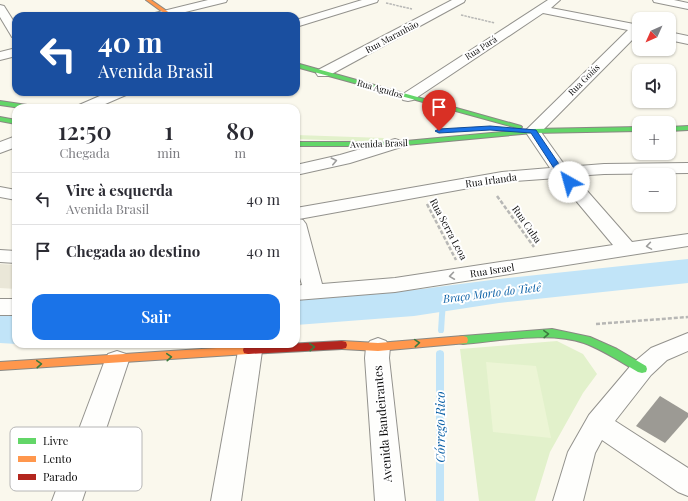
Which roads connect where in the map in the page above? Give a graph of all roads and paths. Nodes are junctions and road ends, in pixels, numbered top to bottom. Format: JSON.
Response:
{"nodes":[{"id":1,"x":148,"y":0,"type":"edge"},
{"id":2,"x":222,"y":0,"type":"edge"},
{"id":3,"x":373,"y":0,"type":"edge"},
{"id":4,"x":460,"y":0,"type":"edge"},
{"id":5,"x":556,"y":0,"type":"edge"},
{"id":6,"x":658,"y":0,"type":"edge"},
{"id":7,"x":688,"y":6,"type":"edge"},
{"id":8,"x":0,"y":8,"type":"edge"},
{"id":9,"x":542,"y":9,"type":"junction"},
{"id":10,"x":161,"y":12,"type":"edge"},
{"id":11,"x":176,"y":12,"type":"edge"},
{"id":12,"x":438,"y":12,"type":"junction"},
{"id":13,"x":300,"y":23,"type":"edge"},
{"id":14,"x":514,"y":27,"type":"junction"},
{"id":15,"x":12,"y":28,"type":"edge"},
{"id":16,"x":632,"y":28,"type":"edge"},
{"id":17,"x":632,"y":34,"type":"edge"},
{"id":18,"x":676,"y":37,"type":"edge"},
{"id":19,"x":688,"y":40,"type":"edge"},
{"id":20,"x":12,"y":53,"type":"edge"},
{"id":21,"x":0,"y":56,"type":"edge"},
{"id":22,"x":300,"y":66,"type":"edge"},
{"id":23,"x":324,"y":73,"type":"junction"},
{"id":24,"x":112,"y":96,"type":"edge"},
{"id":25,"x":408,"y":97,"type":"junction"},
{"id":26,"x":0,"y":103,"type":"edge"},
{"id":27,"x":93,"y":104,"type":"edge"},
{"id":28,"x":12,"y":105,"type":"edge"},
{"id":29,"x":480,"y":117,"type":"junction"},
{"id":30,"x":0,"y":119,"type":"edge"},
{"id":31,"x":12,"y":121,"type":"edge"},
{"id":32,"x":688,"y":128,"type":"edge"},
{"id":33,"x":470,"y":129,"type":"junction"},
{"id":34,"x":632,"y":129,"type":"edge"},
{"id":35,"x":676,"y":129,"type":"edge"},
{"id":36,"x":533,"y":131,"type":"junction"},
{"id":37,"x":423,"y":132,"type":"dead end"},
{"id":38,"x":12,"y":143,"type":"edge"},
{"id":39,"x":300,"y":144,"type":"edge"},
{"id":40,"x":395,"y":144,"type":"junction"},
{"id":41,"x":0,"y":148,"type":"edge"},
{"id":42,"x":688,"y":168,"type":"edge"},
{"id":43,"x":300,"y":169,"type":"edge"},
{"id":44,"x":560,"y":172,"type":"junction"},
{"id":45,"x":420,"y":191,"type":"junction"},
{"id":46,"x":0,"y":192,"type":"edge"},
{"id":47,"x":12,"y":194,"type":"edge"},
{"id":48,"x":497,"y":196,"type":"dead end"},
{"id":49,"x":300,"y":213,"type":"edge"},
{"id":50,"x":688,"y":240,"type":"edge"},
{"id":51,"x":627,"y":249,"type":"junction"},
{"id":52,"x":300,"y":252,"type":"edge"},
{"id":53,"x":0,"y":256,"type":"edge"},
{"id":54,"x":12,"y":257,"type":"edge"},
{"id":55,"x":544,"y":262,"type":"junction"},
{"id":56,"x":464,"y":275,"type":"junction"},
{"id":57,"x":305,"y":292,"type":"edge"},
{"id":58,"x":0,"y":307,"type":"edge"},
{"id":59,"x":12,"y":308,"type":"edge"},
{"id":60,"x":686,"y":343,"type":"edge"},
{"id":61,"x":378,"y":346,"type":"junction"},
{"id":62,"x":299,"y":348,"type":"edge"},
{"id":63,"x":300,"y":348,"type":"edge"},
{"id":64,"x":250,"y":351,"type":"junction"},
{"id":65,"x":117,"y":360,"type":"junction"},
{"id":66,"x":1,"y":368,"type":"edge"},
{"id":67,"x":642,"y":369,"type":"junction"},
{"id":68,"x":598,"y":423,"type":"junction"},
{"id":69,"x":93,"y":427,"type":"edge"},
{"id":70,"x":688,"y":483,"type":"edge"},
{"id":71,"x":71,"y":491,"type":"edge"},
{"id":72,"x":67,"y":501,"type":"edge"},
{"id":73,"x":226,"y":501,"type":"edge"},
{"id":74,"x":390,"y":501,"type":"edge"},
{"id":75,"x":568,"y":501,"type":"edge"}],
"edges":[{"from":1,"to":10,"type":"street"},
{"from":2,"to":11,"type":"street"},
{"from":3,"to":12,"type":"path"},
{"from":3,"to":13,"type":"street"},
{"from":4,"to":12,"type":"street","name":"Rua Maranhão"},
{"from":5,"to":9,"type":"street","name":"Rua Pará"},
{"from":6,"to":7,"type":"street"},
{"from":8,"to":15,"type":"street"},
{"from":9,"to":14,"type":"street","name":"Rua Pará"},
{"from":9,"to":16,"type":"street"},
{"from":12,"to":14,"type":"path"},
{"from":12,"to":23,"type":"street","name":"Rua Maranhão"},
{"from":14,"to":25,"type":"street","name":"Rua Pará"},
{"from":17,"to":36,"type":"street","name":"Rua Goiás"},
{"from":18,"to":19,"type":"street"},
{"from":20,"to":21,"type":"street"},
{"from":22,"to":23,"type":"street","name":"Rua Agudos"},
{"from":23,"to":25,"type":"street","name":"Rua Agudos"},
{"from":24,"to":27,"type":"street"},
{"from":25,"to":29,"type":"street","name":"Rua Agudos"},
{"from":26,"to":28,"type":"street"},
{"from":29,"to":33,"type":"street"},
{"from":29,"to":36,"type":"street","name":"Rua Agudos"},
{"from":30,"to":31,"type":"street"},
{"from":32,"to":35,"type":"street"},
{"from":33,"to":36,"type":"street","name":"Avenida Brasil"},
{"from":33,"to":37,"type":"street","name":"Avenida Brasil"},
{"from":34,"to":36,"type":"street","name":"Avenida Brasil"},
{"from":36,"to":40,"type":"street","name":"Avenida Brasil"},
{"from":36,"to":44,"type":"street"},
{"from":38,"to":41,"type":"street"},
{"from":39,"to":40,"type":"street","name":"Avenida Brasil"},
{"from":43,"to":40,"type":"street","one_way":true},
{"from":42,"to":44,"type":"street","name":"Rua Irlanda"},
{"from":44,"to":45,"type":"street","name":"Rua Irlanda"},
{"from":44,"to":51,"type":"street"},
{"from":45,"to":49,"type":"street","name":"Rua Irlanda"},
{"from":45,"to":56,"type":"path","name":"Rua Serra Leoa"},
{"from":46,"to":47,"type":"street"},
{"from":48,"to":55,"type":"path","name":"Rua Cuba"},
{"from":50,"to":51,"type":"street","name":"Rua Israel","one_way":true},
{"from":51,"to":55,"type":"street","name":"Rua Israel"},
{"from":52,"to":57,"type":"street"},
{"from":53,"to":54,"type":"street"},
{"from":55,"to":56,"type":"street","name":"Rua Israel"},
{"from":56,"to":57,"type":"street","name":"Rua Israel","one_way":true},
{"from":58,"to":59,"type":"street"},
{"from":60,"to":67,"type":"street"},
{"from":63,"to":61,"type":"street","one_way":true},
{"from":61,"to":67,"type":"street","one_way":true},
{"from":61,"to":74,"type":"street","name":"Avenida Bandeirantes"},
{"from":64,"to":62,"type":"street","one_way":true},
{"from":65,"to":64,"type":"street","one_way":true},
{"from":64,"to":73,"type":"street"},
{"from":66,"to":65,"type":"street","one_way":true},
{"from":65,"to":69,"type":"street"},
{"from":67,"to":68,"type":"street"},
{"from":68,"to":70,"type":"street"},
{"from":68,"to":75,"type":"street"},
{"from":71,"to":72,"type":"street"}]}
